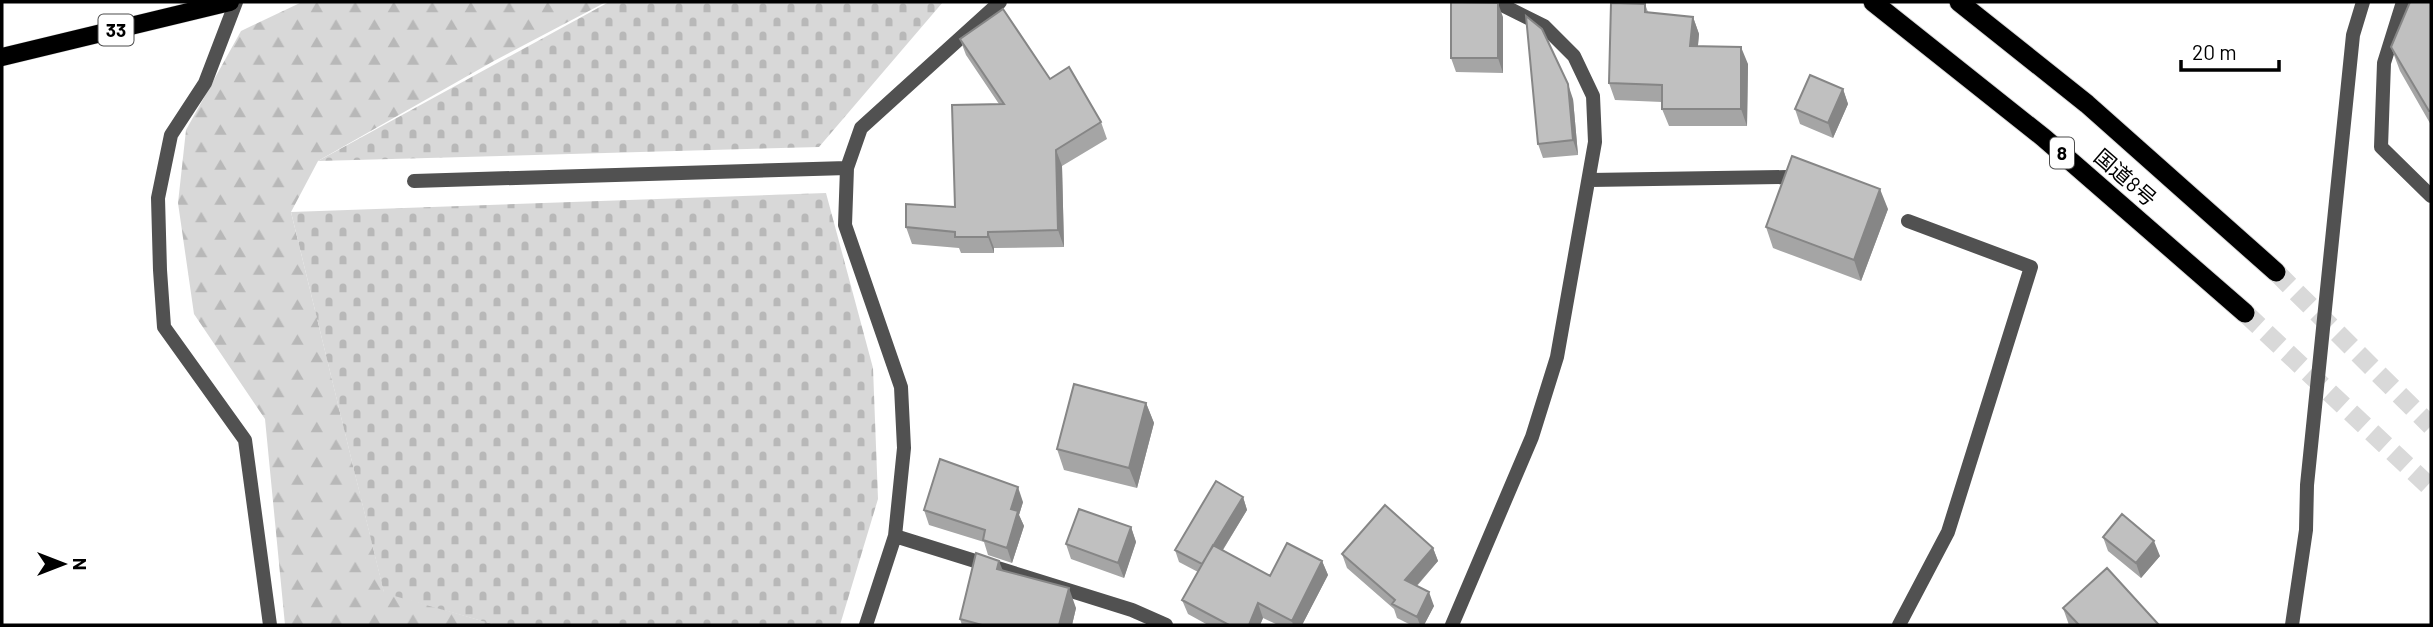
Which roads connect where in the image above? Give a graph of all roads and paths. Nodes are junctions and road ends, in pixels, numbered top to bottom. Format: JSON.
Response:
{"nodes":[{"id":1,"x":230,"y":2,"type":"edge"},
{"id":2,"x":236,"y":2,"type":"edge"},
{"id":3,"x":1000,"y":2,"type":"edge"},
{"id":4,"x":1496,"y":2,"type":"edge"},
{"id":5,"x":1873,"y":2,"type":"edge"},
{"id":6,"x":1959,"y":2,"type":"edge"},
{"id":7,"x":2363,"y":2,"type":"edge"},
{"id":8,"x":2403,"y":2,"type":"edge"},
{"id":9,"x":2,"y":57,"type":"edge"},
{"id":10,"x":847,"y":168,"type":"junction"},
{"id":11,"x":1787,"y":177,"type":"edge"},
{"id":12,"x":1590,"y":180,"type":"junction"},
{"id":13,"x":414,"y":181,"type":"dead end"},
{"id":14,"x":2431,"y":196,"type":"edge"},
{"id":15,"x":1908,"y":221,"type":"dead end"},
{"id":16,"x":2276,"y":272,"type":"tunnel mouth"},
{"id":17,"x":2245,"y":313,"type":"tunnel mouth"},
{"id":18,"x":895,"y":536,"type":"junction"},
{"id":19,"x":270,"y":625,"type":"edge"},
{"id":20,"x":866,"y":625,"type":"edge"},
{"id":21,"x":1166,"y":625,"type":"edge"},
{"id":22,"x":1452,"y":625,"type":"edge"},
{"id":23,"x":1899,"y":625,"type":"edge"},
{"id":24,"x":2292,"y":625,"type":"edge"}],
"edges":[{"from":1,"to":9,"type":"main road","number":"33"},
{"from":2,"to":19,"type":"street"},
{"from":3,"to":10,"type":"street"},
{"from":4,"to":12,"type":"street"},
{"from":5,"to":17,"type":"highway","name":"国道8号","number":"8"},
{"from":6,"to":16,"type":"highway","name":"国道8号"},
{"from":7,"to":24,"type":"street"},
{"from":8,"to":14,"type":"street"},
{"from":10,"to":13,"type":"street"},
{"from":10,"to":18,"type":"street"},
{"from":11,"to":12,"type":"street"},
{"from":12,"to":22,"type":"street"},
{"from":15,"to":23,"type":"street"},
{"from":18,"to":20,"type":"street"},
{"from":18,"to":21,"type":"street"}]}
